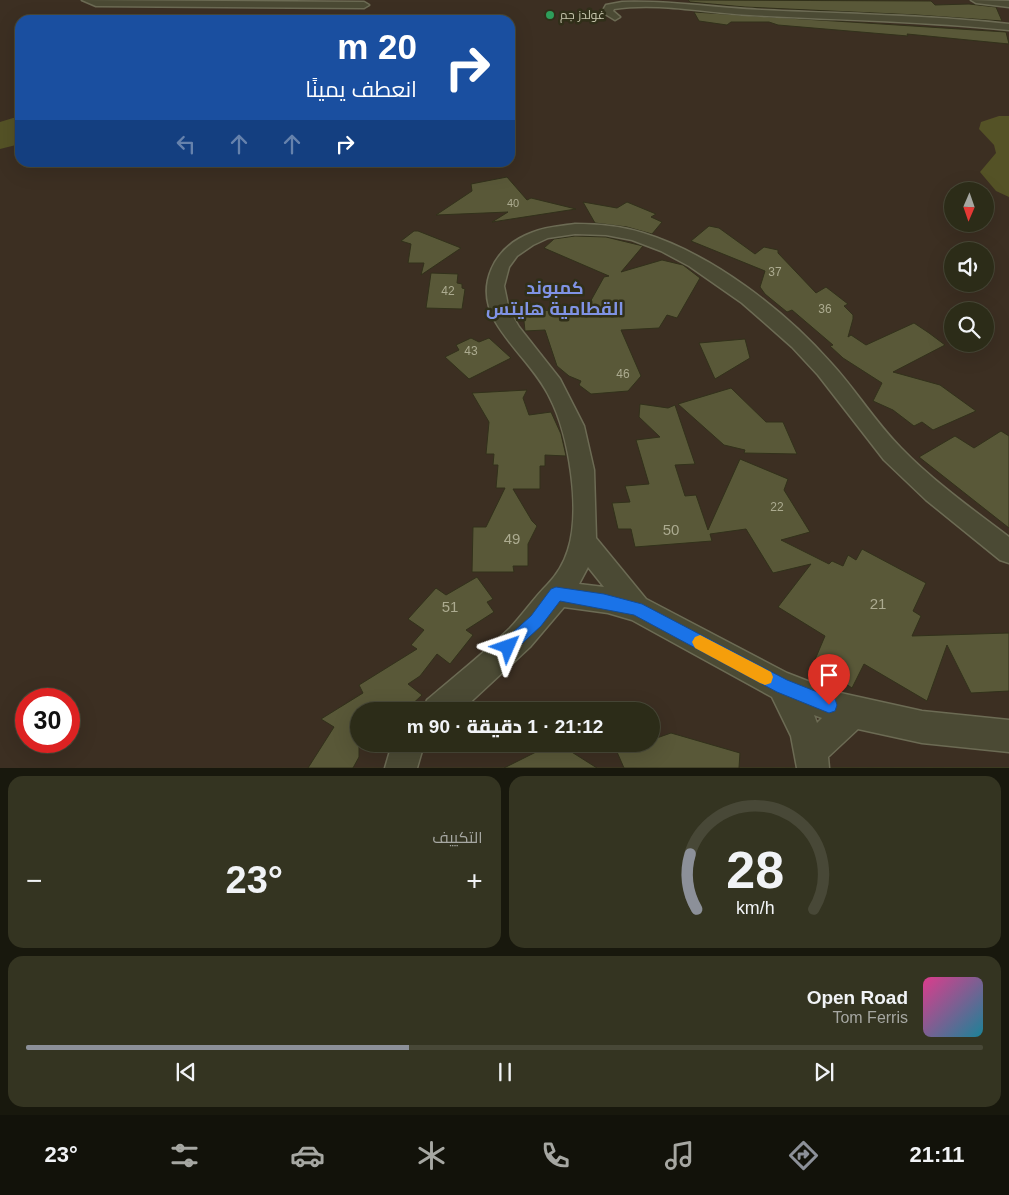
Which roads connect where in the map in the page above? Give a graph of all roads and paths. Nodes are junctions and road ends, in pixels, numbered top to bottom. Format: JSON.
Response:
{"nodes":[{"id":1,"x":87,"y":0,"type":"edge"},
{"id":2,"x":976,"y":0,"type":"edge"},
{"id":3,"x":309,"y":2,"type":"edge"},
{"id":4,"x":676,"y":3,"type":"edge"},
{"id":5,"x":1009,"y":4,"type":"edge"},
{"id":6,"x":364,"y":5,"type":"dead end"},
{"id":7,"x":614,"y":17,"type":"dead end"},
{"id":8,"x":1009,"y":27,"type":"edge"},
{"id":9,"x":583,"y":541,"type":"junction"},
{"id":10,"x":1009,"y":552,"type":"edge"},
{"id":11,"x":556,"y":594,"type":"junction"},
{"id":12,"x":637,"y":609,"type":"junction"},
{"id":13,"x":782,"y":686,"type":"junction"},
{"id":14,"x":448,"y":702,"type":"edge"},
{"id":15,"x":853,"y":714,"type":"junction"},
{"id":16,"x":1009,"y":736,"type":"edge"},
{"id":17,"x":406,"y":752,"type":"edge"},
{"id":18,"x":813,"y":759,"type":"edge"},
{"id":19,"x":401,"y":768,"type":"edge"}],
"edges":[{"from":1,"to":3,"type":"street"},
{"from":2,"to":5,"type":"street"},
{"from":3,"to":6,"type":"street"},
{"from":4,"to":7,"type":"street"},
{"from":4,"to":8,"type":"street"},
{"from":9,"to":10,"type":"street"},
{"from":9,"to":11,"type":"street"},
{"from":9,"to":12,"type":"street"},
{"from":11,"to":12,"type":"street"},
{"from":11,"to":14,"type":"street"},
{"from":12,"to":13,"type":"street"},
{"from":13,"to":15,"type":"street"},
{"from":13,"to":18,"type":"street"},
{"from":15,"to":16,"type":"street"},
{"from":15,"to":18,"type":"street"},
{"from":17,"to":19,"type":"street"}]}
